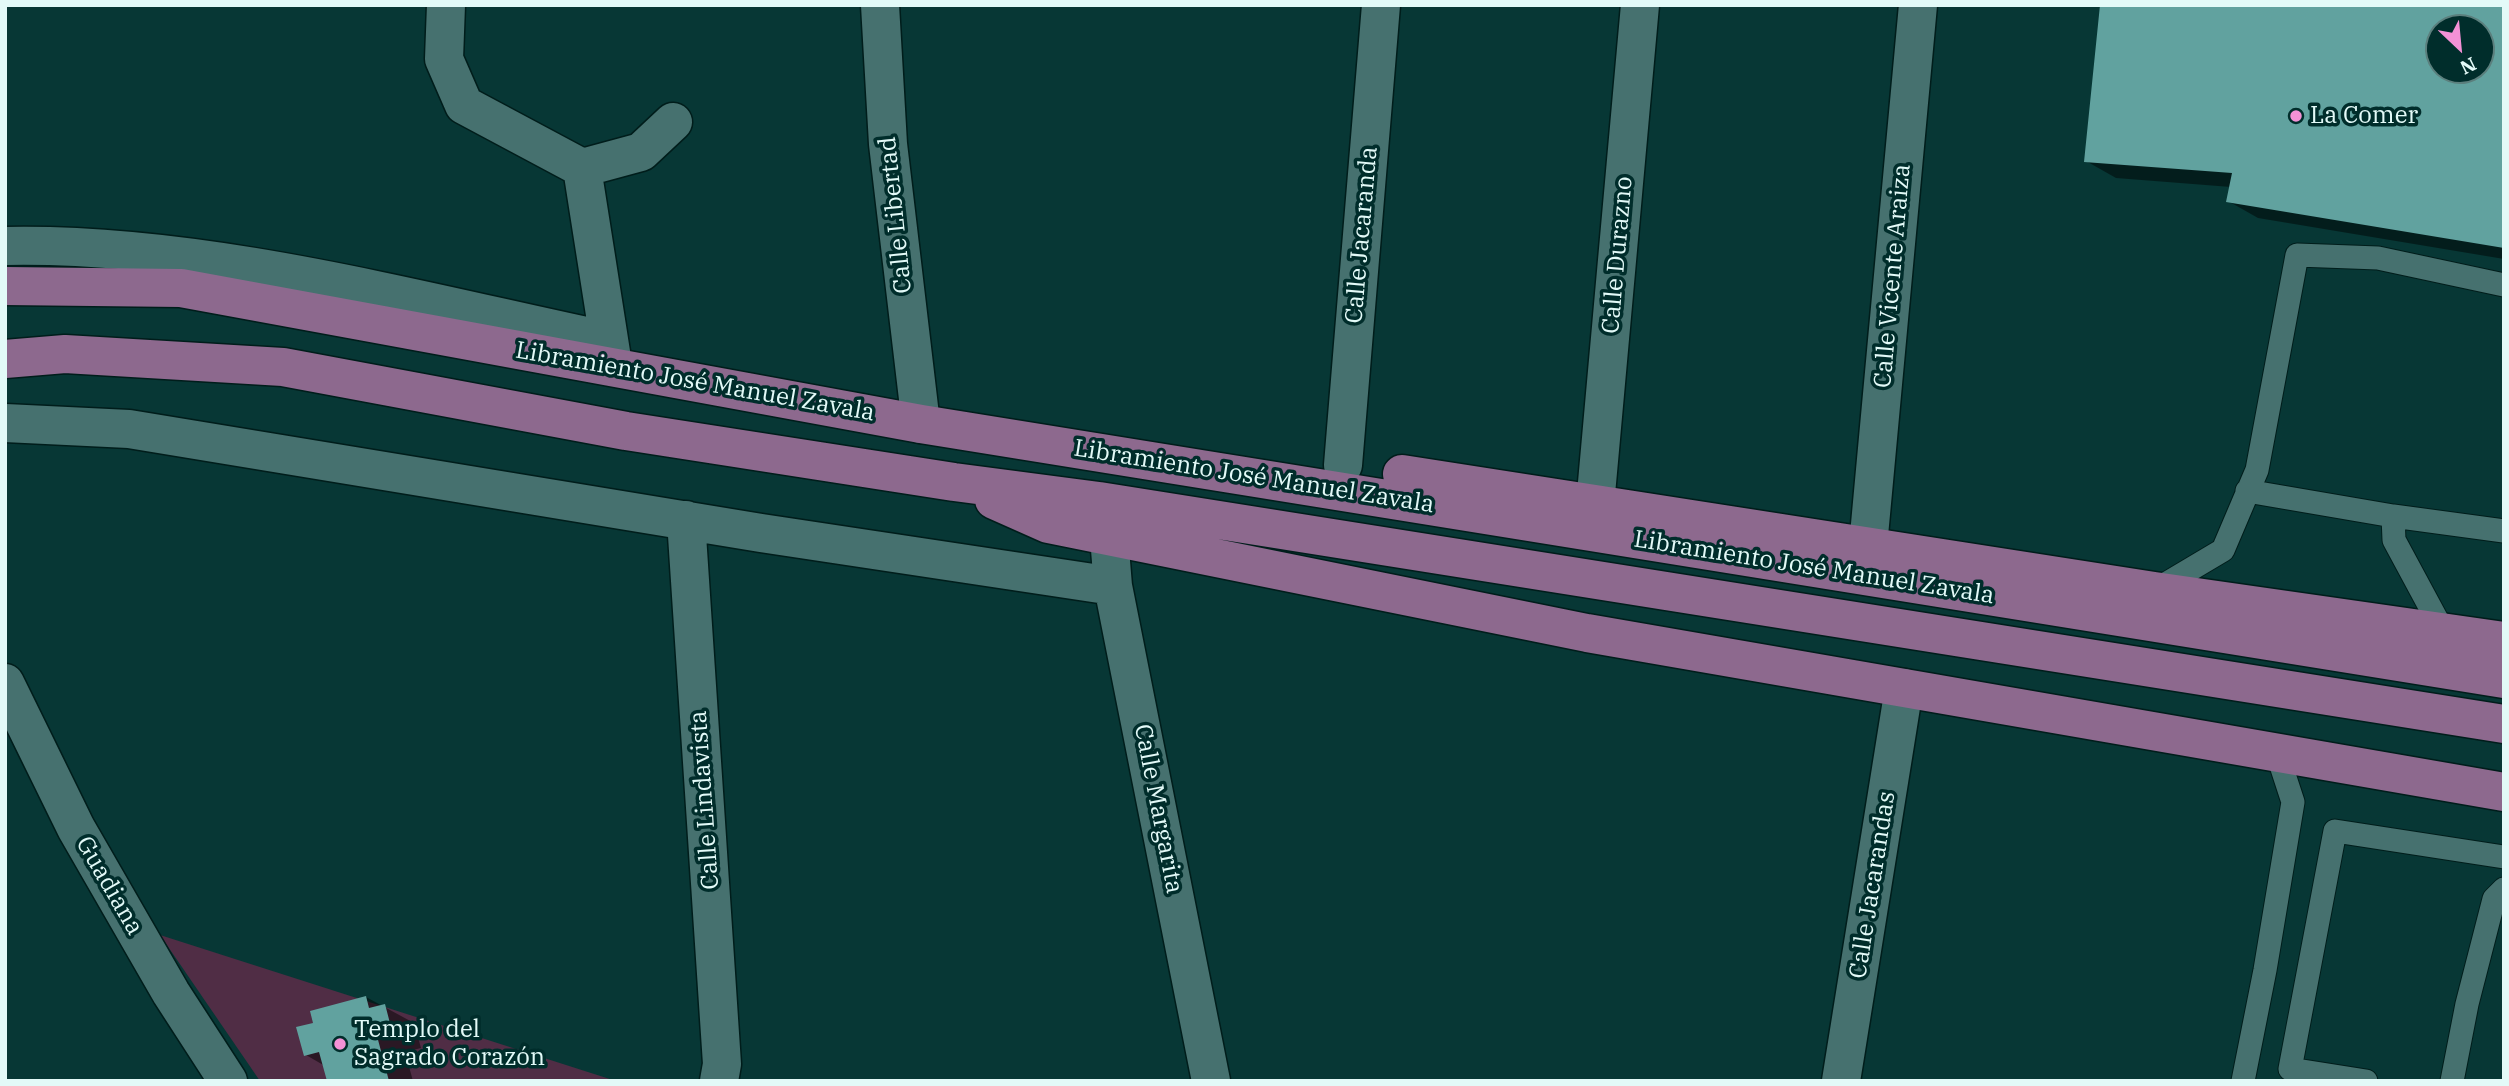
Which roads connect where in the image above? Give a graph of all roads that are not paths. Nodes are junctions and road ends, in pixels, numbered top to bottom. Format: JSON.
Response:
{"nodes":[{"id":1,"x":446,"y":5,"type":"edge"},
{"id":2,"x":880,"y":5,"type":"edge"},
{"id":3,"x":1381,"y":5,"type":"edge"},
{"id":4,"x":1640,"y":5,"type":"edge"},
{"id":5,"x":1918,"y":5,"type":"edge"},
{"id":6,"x":673,"y":121,"type":"dead end"},
{"id":7,"x":582,"y":168,"type":"junction"},
{"id":8,"x":5,"y":246,"type":"edge"},
{"id":9,"x":2504,"y":285,"type":"edge"},
{"id":10,"x":5,"y":286,"type":"edge"},
{"id":11,"x":611,"y":354,"type":"junction"},
{"id":12,"x":5,"y":359,"type":"edge"},
{"id":13,"x":5,"y":423,"type":"edge"},
{"id":14,"x":936,"y":426,"type":"junction"},
{"id":15,"x":1343,"y":465,"type":"junction"},
{"id":16,"x":954,"y":482,"type":"junction"},
{"id":17,"x":2248,"y":491,"type":"junction"},
{"id":18,"x":1595,"y":505,"type":"junction"},
{"id":19,"x":2393,"y":516,"type":"junction"},
{"id":20,"x":686,"y":520,"type":"junction"},
{"id":21,"x":2504,"y":531,"type":"edge"},
{"id":22,"x":1109,"y":537,"type":"junction"},
{"id":23,"x":1868,"y":546,"type":"junction"},
{"id":24,"x":1113,"y":586,"type":"junction"},
{"id":25,"x":2154,"y":591,"type":"junction"},
{"id":26,"x":2443,"y":631,"type":"junction"},
{"id":27,"x":2504,"y":641,"type":"edge"},
{"id":28,"x":2504,"y":679,"type":"edge"},
{"id":29,"x":5,"y":682,"type":"edge"},
{"id":30,"x":1904,"y":688,"type":"junction"},
{"id":31,"x":2504,"y":724,"type":"edge"},
{"id":32,"x":2277,"y":752,"type":"junction"},
{"id":33,"x":2504,"y":792,"type":"edge"},
{"id":34,"x":2504,"y":857,"type":"edge"},
{"id":35,"x":2504,"y":889,"type":"edge"},
{"id":36,"x":228,"y":1081,"type":"edge"},
{"id":37,"x":719,"y":1081,"type":"edge"},
{"id":38,"x":1212,"y":1081,"type":"edge"},
{"id":39,"x":1841,"y":1081,"type":"edge"},
{"id":40,"x":2243,"y":1081,"type":"edge"},
{"id":41,"x":2366,"y":1081,"type":"edge"},
{"id":42,"x":2452,"y":1081,"type":"edge"}],
"edges":[{"from":1,"to":7,"type":"street"},
{"from":2,"to":14,"type":"street","name":"Calle Libertad"},
{"from":3,"to":15,"type":"street","name":"Calle Jacaranda"},
{"from":4,"to":18,"type":"street","name":"Calle Durazno"},
{"from":5,"to":23,"type":"street","name":"Calle Vicente Araiza"},
{"from":6,"to":7,"type":"street"},
{"from":7,"to":11,"type":"street"},
{"from":8,"to":11,"type":"street"},
{"from":9,"to":17,"type":"lane"},
{"from":10,"to":11,"type":"main road","name":"Libramiento José Manuel Zavala"},
{"from":11,"to":14,"type":"main road","name":"Libramiento José Manuel Zavala"},
{"from":12,"to":16,"type":"main road","name":"Libramiento José Manuel Zavala"},
{"from":13,"to":20,"type":"street"},
{"from":14,"to":15,"type":"main road"},
{"from":14,"to":28,"type":"main road","name":"Libramiento José Manuel Zavala"},
{"from":15,"to":18,"type":"main road"},
{"from":16,"to":22,"type":"main road"},
{"from":16,"to":31,"type":"main road","name":"Libramiento José Manuel Zavala"},
{"from":17,"to":19,"type":"lane"},
{"from":17,"to":25,"type":"lane"},
{"from":18,"to":23,"type":"main road"},
{"from":19,"to":21,"type":"lane"},
{"from":19,"to":26,"type":"lane"},
{"from":20,"to":24,"type":"street"},
{"from":20,"to":37,"type":"street","name":"Calle Lindavista"},
{"from":22,"to":24,"type":"street","name":"Calle Margarita"},
{"from":22,"to":30,"type":"main road"},
{"from":23,"to":25,"type":"main road"},
{"from":24,"to":38,"type":"street","name":"Calle Margarita"},
{"from":25,"to":26,"type":"main road"},
{"from":26,"to":27,"type":"main road"},
{"from":29,"to":36,"type":"street","name":"Guadiana"},
{"from":30,"to":32,"type":"main road"},
{"from":30,"to":39,"type":"street","name":"Calle Jacarandas"},
{"from":32,"to":33,"type":"main road"},
{"from":32,"to":40,"type":"lane"},
{"from":34,"to":41,"type":"lane"},
{"from":35,"to":42,"type":"lane"}]}
